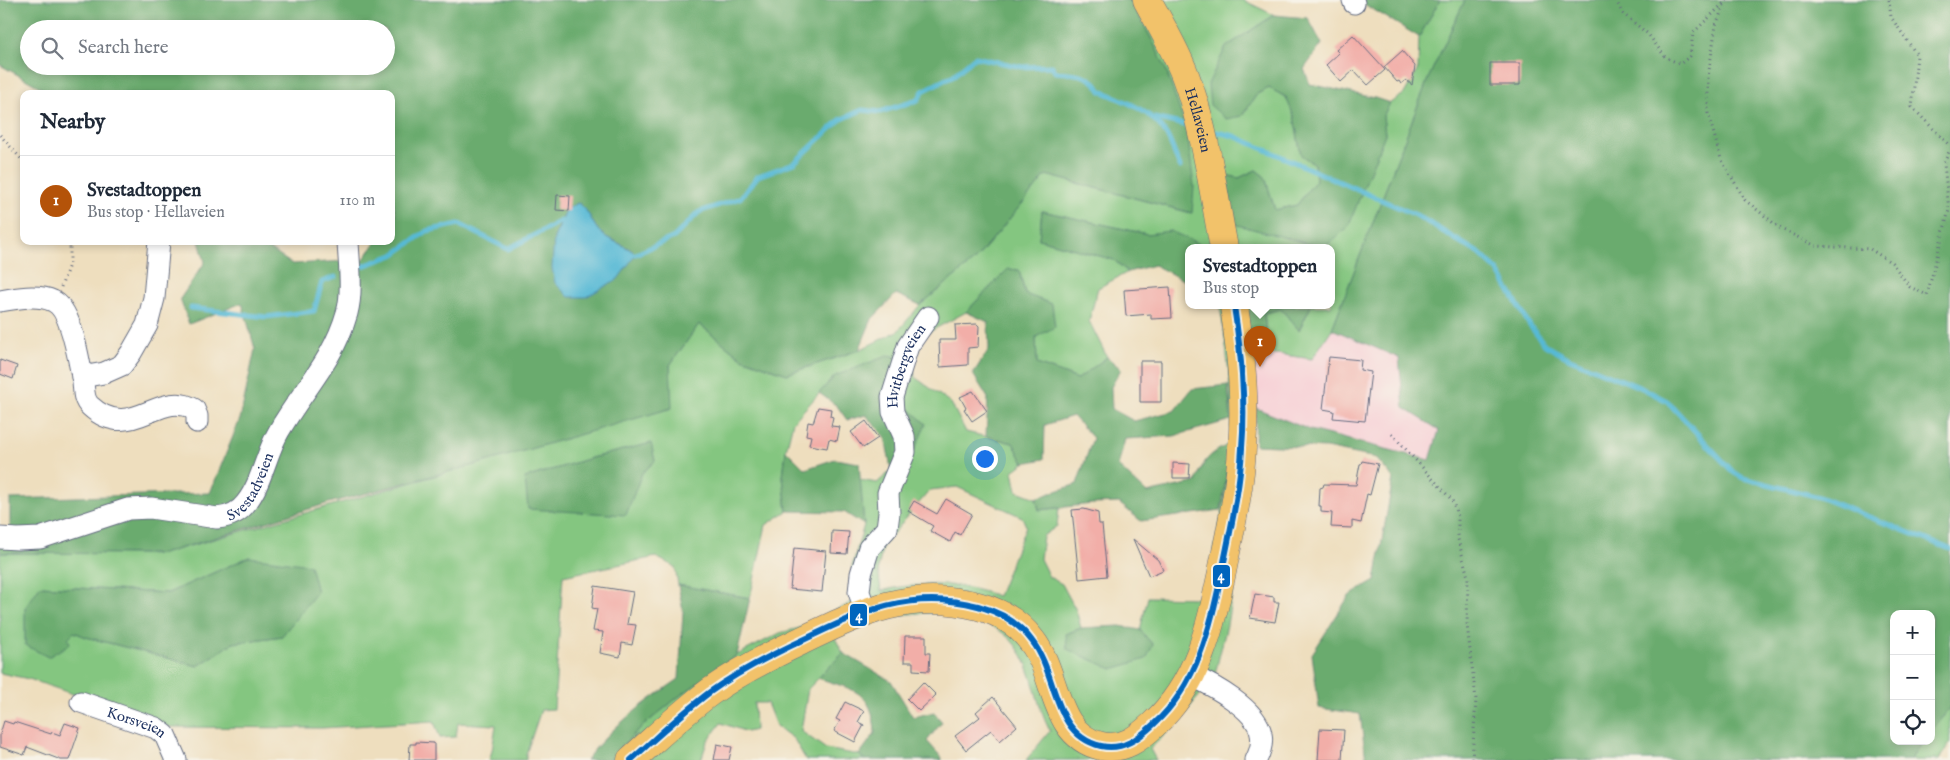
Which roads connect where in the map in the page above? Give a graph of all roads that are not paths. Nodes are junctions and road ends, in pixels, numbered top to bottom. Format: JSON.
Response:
{"nodes":[{"id":1,"x":1147,"y":0,"type":"edge"},
{"id":2,"x":1223,"y":244,"type":"edge"},
{"id":3,"x":159,"y":245,"type":"edge"},
{"id":4,"x":348,"y":245,"type":"edge"},
{"id":5,"x":0,"y":301,"type":"edge"},
{"id":6,"x":1234,"y":309,"type":"edge"},
{"id":7,"x":928,"y":317,"type":"dead end"},
{"id":8,"x":82,"y":377,"type":"junction"},
{"id":9,"x":197,"y":422,"type":"dead end"},
{"id":10,"x":0,"y":538,"type":"edge"},
{"id":11,"x":866,"y":612,"type":"junction"},
{"id":12,"x":1192,"y":676,"type":"junction"},
{"id":13,"x":81,"y":702,"type":"dead end"},
{"id":14,"x":1103,"y":753,"type":"edge"},
{"id":15,"x":176,"y":760,"type":"edge"},
{"id":16,"x":631,"y":760,"type":"edge"},
{"id":17,"x":1256,"y":760,"type":"edge"}],
"edges":[{"from":1,"to":2,"type":"main road","name":"Hellaveien"},
{"from":3,"to":8,"type":"street"},
{"from":4,"to":10,"type":"street","name":"Svestadveien"},
{"from":5,"to":8,"type":"street"},
{"from":6,"to":12,"type":"main road"},
{"from":7,"to":11,"type":"street","name":"Hvitbergveien"},
{"from":8,"to":9,"type":"street"},
{"from":11,"to":14,"type":"main road"},
{"from":11,"to":16,"type":"main road"},
{"from":12,"to":14,"type":"main road"},
{"from":12,"to":17,"type":"street"},
{"from":13,"to":15,"type":"street","name":"Korsveien"}]}
